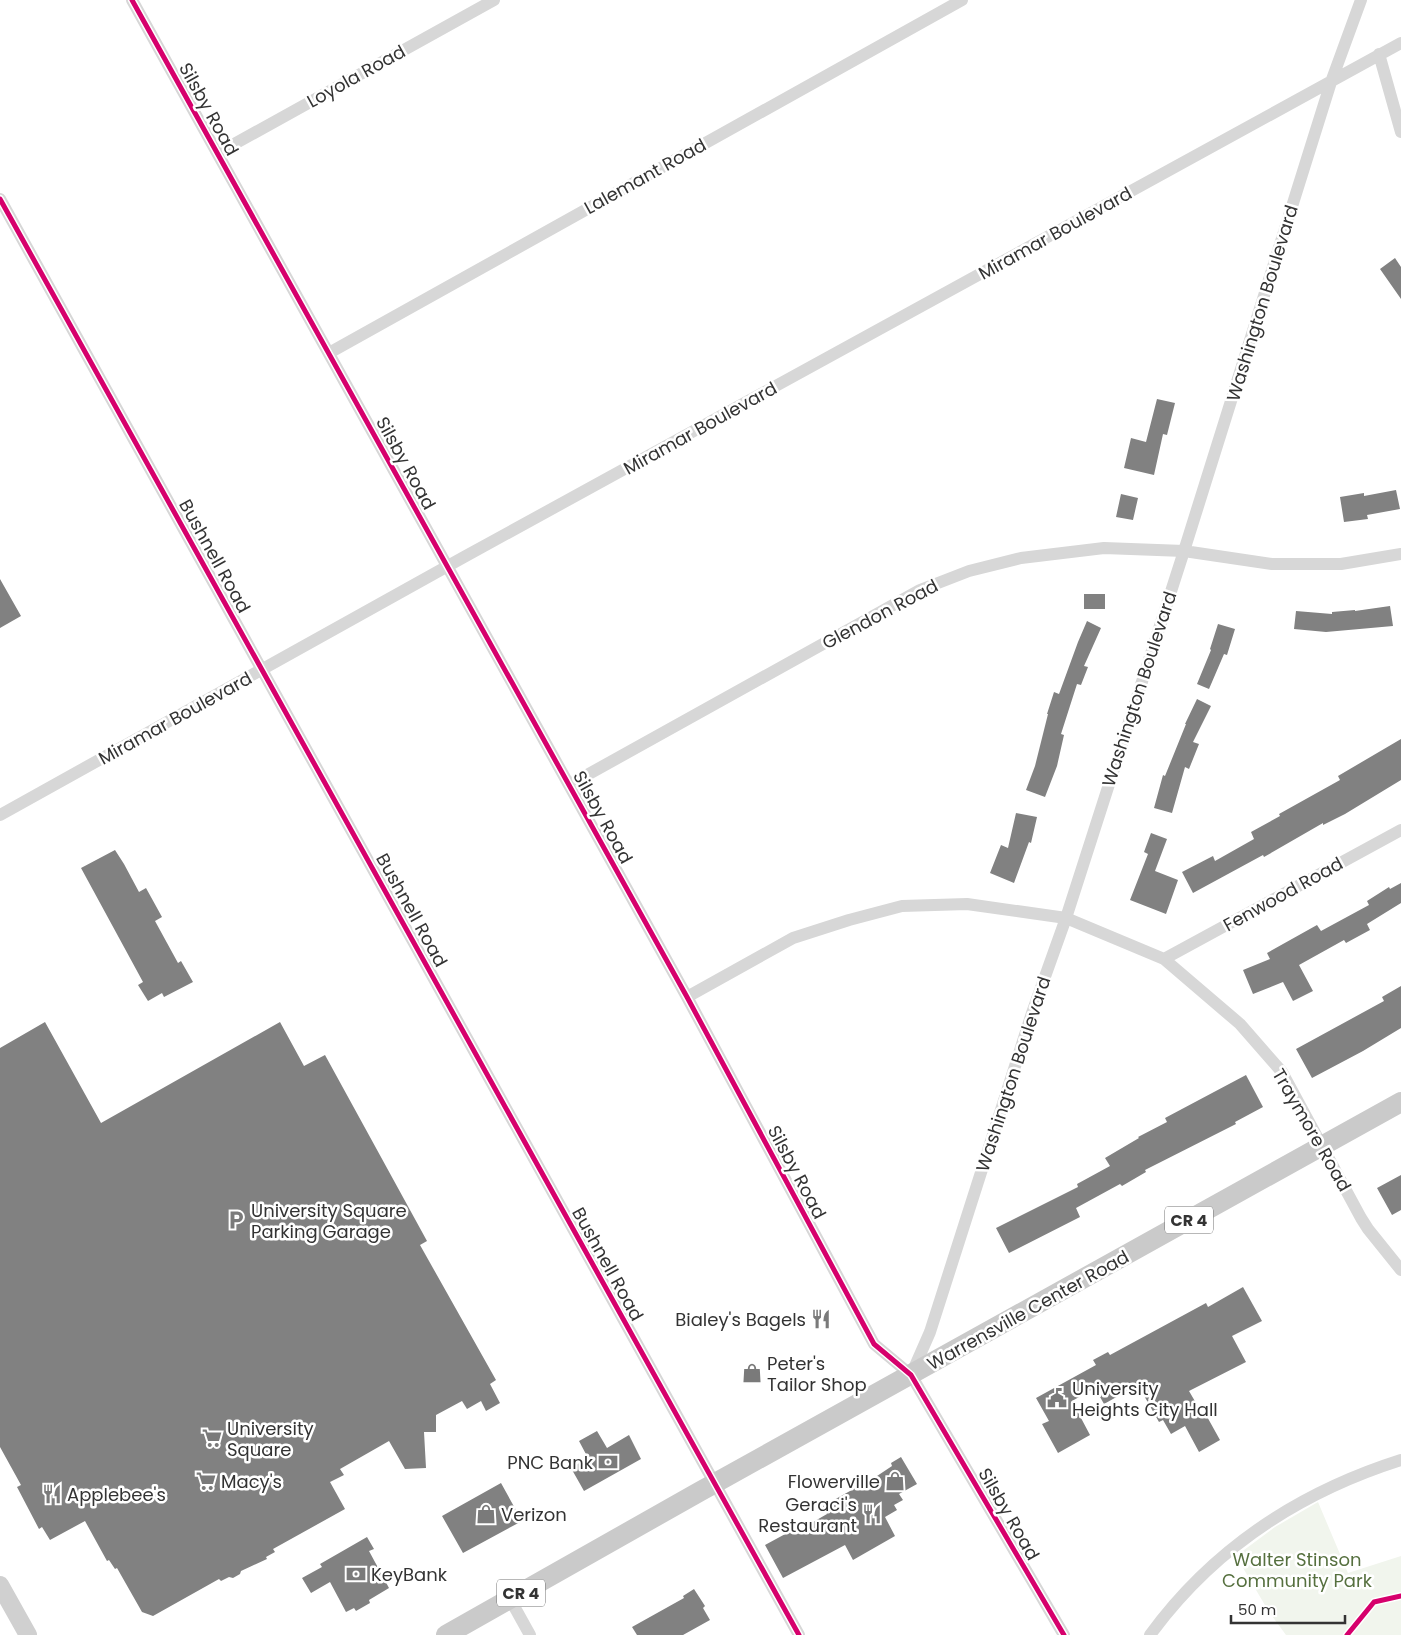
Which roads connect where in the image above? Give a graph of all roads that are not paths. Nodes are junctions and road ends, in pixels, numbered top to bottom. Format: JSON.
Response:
{"nodes":[{"id":1,"x":132,"y":0,"type":"edge"},
{"id":2,"x":494,"y":0,"type":"edge"},
{"id":3,"x":962,"y":0,"type":"edge"},
{"id":4,"x":1361,"y":0,"type":"edge"},
{"id":5,"x":1401,"y":42,"type":"edge"},
{"id":6,"x":1379,"y":54,"type":"junction"},
{"id":7,"x":1331,"y":82,"type":"junction"},
{"id":8,"x":1401,"y":132,"type":"edge"},
{"id":9,"x":218,"y":153,"type":"junction"},
{"id":10,"x":0,"y":199,"type":"edge"},
{"id":11,"x":329,"y":353,"type":"junction"},
{"id":12,"x":1184,"y":551,"type":"junction"},
{"id":13,"x":1401,"y":554,"type":"edge"},
{"id":14,"x":448,"y":566,"type":"junction"},
{"id":15,"x":263,"y":670,"type":"junction"},
{"id":16,"x":570,"y":785,"type":"junction"},
{"id":17,"x":0,"y":815,"type":"edge"},
{"id":18,"x":1401,"y":830,"type":"edge"},
{"id":19,"x":1066,"y":918,"type":"junction"},
{"id":20,"x":1164,"y":959,"type":"junction"},
{"id":21,"x":687,"y":997,"type":"junction"},
{"id":22,"x":1401,"y":1102,"type":"edge"},
{"id":23,"x":1323,"y":1145,"type":"junction"},
{"id":24,"x":1401,"y":1270,"type":"edge"},
{"id":25,"x":912,"y":1375,"type":"junction"},
{"id":26,"x":1401,"y":1460,"type":"edge"},
{"id":27,"x":714,"y":1484,"type":"junction"},
{"id":28,"x":0,"y":1585,"type":"edge"},
{"id":29,"x":510,"y":1599,"type":"junction"},
{"id":30,"x":28,"y":1635,"type":"edge"},
{"id":31,"x":446,"y":1635,"type":"edge"},
{"id":32,"x":530,"y":1635,"type":"edge"},
{"id":33,"x":799,"y":1635,"type":"edge"},
{"id":34,"x":1064,"y":1635,"type":"edge"},
{"id":35,"x":1150,"y":1635,"type":"edge"}],
"edges":[{"from":1,"to":9,"type":"street","name":"Silsby Road"},
{"from":2,"to":9,"type":"street","name":"Loyola Road"},
{"from":3,"to":11,"type":"street","name":"Lalemant Road"},
{"from":4,"to":7,"type":"street","name":"Washington Boulevard"},
{"from":5,"to":6,"type":"street","name":"Miramar Boulevard"},
{"from":6,"to":7,"type":"street","name":"Miramar Boulevard"},
{"from":6,"to":8,"type":"street"},
{"from":7,"to":12,"type":"street","name":"Washington Boulevard"},
{"from":7,"to":14,"type":"street","name":"Miramar Boulevard"},
{"from":9,"to":11,"type":"street","name":"Silsby Road"},
{"from":10,"to":15,"type":"street","name":"Bushnell Road"},
{"from":11,"to":14,"type":"street","name":"Silsby Road"},
{"from":12,"to":13,"type":"street","name":"Glendon Road"},
{"from":12,"to":16,"type":"street","name":"Glendon Road"},
{"from":12,"to":19,"type":"street","name":"Washington Boulevard"},
{"from":14,"to":15,"type":"street","name":"Miramar Boulevard"},
{"from":14,"to":16,"type":"street","name":"Silsby Road"},
{"from":15,"to":17,"type":"street","name":"Miramar Boulevard"},
{"from":15,"to":27,"type":"street","name":"Bushnell Road"},
{"from":16,"to":21,"type":"street","name":"Silsby Road"},
{"from":18,"to":20,"type":"street","name":"Fenwood Road"},
{"from":19,"to":20,"type":"street","name":"Traymore Road"},
{"from":19,"to":21,"type":"street","name":"Traymore Road"},
{"from":19,"to":25,"type":"street","name":"Washington Boulevard"},
{"from":20,"to":23,"type":"street","name":"Traymore Road"},
{"from":21,"to":25,"type":"street","name":"Silsby Road"},
{"from":22,"to":23,"type":"main road","name":"Warrensville Center Road","number":"CR 4"},
{"from":23,"to":24,"type":"street","name":"Traymore Road"},
{"from":23,"to":25,"type":"main road","name":"Warrensville Center Road","number":"CR 4"},
{"from":25,"to":27,"type":"main road","name":"Warrensville Center Road","number":"CR 4"},
{"from":25,"to":34,"type":"street","name":"Silsby Road"},
{"from":26,"to":35,"type":"street"},
{"from":27,"to":29,"type":"main road","name":"Warrensville Center Road","number":"CR 4"},
{"from":27,"to":33,"type":"street","name":"Bushnell Road"},
{"from":28,"to":30,"type":"main road"},
{"from":29,"to":31,"type":"main road","name":"Warrensville Center Road","number":"CR 4"},
{"from":29,"to":32,"type":"street"}]}
